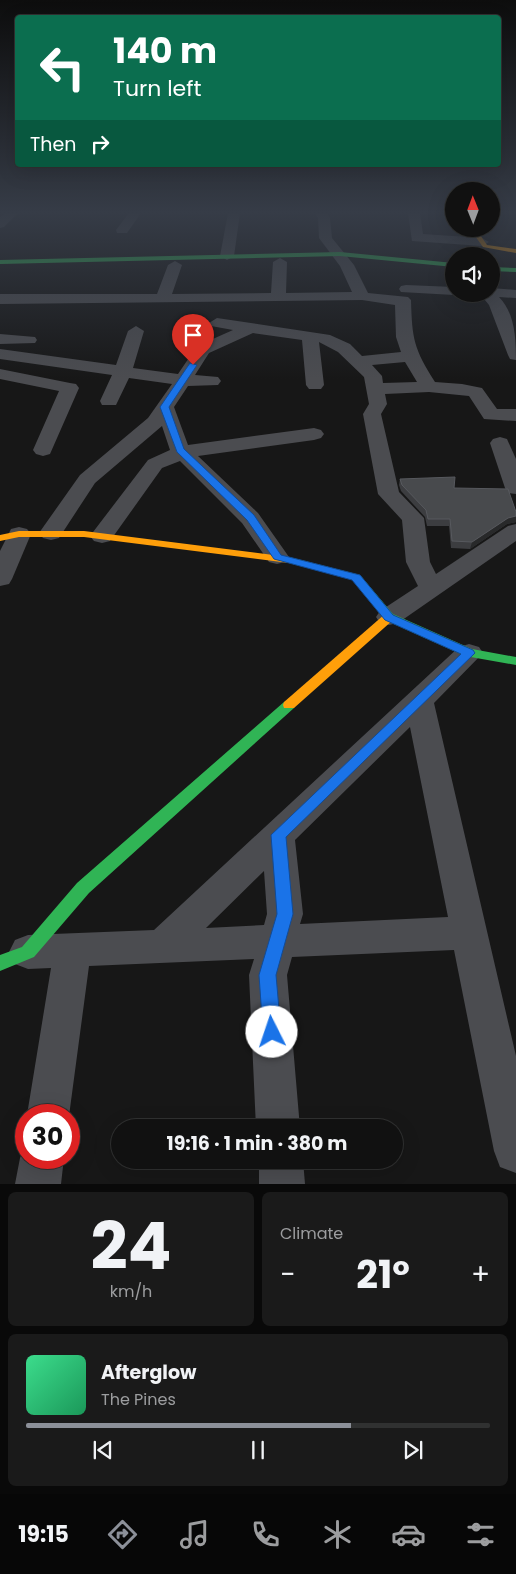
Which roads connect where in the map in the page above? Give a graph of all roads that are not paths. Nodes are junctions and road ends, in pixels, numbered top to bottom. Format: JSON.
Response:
{"nodes":[{"id":1,"x":174,"y":268,"type":"edge"},
{"id":2,"x":280,"y":268,"type":"edge"},
{"id":3,"x":349,"y":268,"type":"edge"},
{"id":4,"x":500,"y":269,"type":"edge"},
{"id":5,"x":516,"y":270,"type":"edge"},
{"id":6,"x":406,"y":289,"type":"dead end"},
{"id":7,"x":445,"y":291,"type":"edge"},
{"id":8,"x":500,"y":293,"type":"edge"},
{"id":9,"x":516,"y":294,"type":"edge"},
{"id":10,"x":319,"y":296,"type":"junction"},
{"id":11,"x":362,"y":296,"type":"junction"},
{"id":12,"x":278,"y":298,"type":"junction"},
{"id":13,"x":0,"y":299,"type":"edge"},
{"id":14,"x":163,"y":299,"type":"junction"},
{"id":15,"x":495,"y":302,"type":"edge"},
{"id":16,"x":290,"y":321,"type":"junction"},
{"id":17,"x":217,"y":323,"type":"dead end"},
{"id":18,"x":253,"y":327,"type":"junction"},
{"id":19,"x":136,"y":331,"type":"dead end"},
{"id":20,"x":310,"y":336,"type":"junction"},
{"id":21,"x":0,"y":339,"type":"edge"},
{"id":22,"x":29,"y":340,"type":"dead end"},
{"id":23,"x":0,"y":354,"type":"edge"},
{"id":24,"x":516,"y":355,"type":"edge"},
{"id":25,"x":411,"y":356,"type":"junction"},
{"id":26,"x":358,"y":362,"type":"junction"},
{"id":27,"x":122,"y":371,"type":"junction"},
{"id":28,"x":0,"y":374,"type":"edge"},
{"id":29,"x":183,"y":380,"type":"junction"},
{"id":30,"x":212,"y":381,"type":"dead end"},
{"id":31,"x":314,"y":384,"type":"dead end"},
{"id":32,"x":429,"y":387,"type":"junction"},
{"id":33,"x":375,"y":389,"type":"junction"},
{"id":34,"x":109,"y":401,"type":"dead end"},
{"id":35,"x":165,"y":407,"type":"junction"},
{"id":36,"x":516,"y":415,"type":"edge"},
{"id":37,"x":314,"y":434,"type":"dead end"},
{"id":38,"x":500,"y":443,"type":"dead end"},
{"id":39,"x":43,"y":450,"type":"dead end"},
{"id":40,"x":183,"y":452,"type":"junction"},
{"id":41,"x":516,"y":488,"type":"edge"},
{"id":42,"x":516,"y":531,"type":"edge"},
{"id":43,"x":51,"y":533,"type":"junction"},
{"id":44,"x":10,"y":536,"type":"edge"},
{"id":45,"x":102,"y":536,"type":"junction"},
{"id":46,"x":277,"y":557,"type":"junction"},
{"id":47,"x":0,"y":579,"type":"edge"},
{"id":48,"x":432,"y":588,"type":"junction"},
{"id":49,"x":389,"y":617,"type":"junction"},
{"id":50,"x":469,"y":653,"type":"junction"},
{"id":51,"x":516,"y":661,"type":"edge"},
{"id":52,"x":419,"y":701,"type":"junction"},
{"id":53,"x":278,"y":835,"type":"junction"},
{"id":54,"x":470,"y":933,"type":"junction"},
{"id":55,"x":278,"y":941,"type":"junction"},
{"id":56,"x":162,"y":946,"type":"junction"},
{"id":57,"x":73,"y":950,"type":"junction"},
{"id":58,"x":14,"y":958,"type":"edge"},
{"id":59,"x":50,"y":1104,"type":"edge"},
{"id":60,"x":277,"y":1119,"type":"edge"},
{"id":61,"x":516,"y":1151,"type":"edge"},
{"id":62,"x":40,"y":1169,"type":"edge"},
{"id":63,"x":281,"y":1169,"type":"edge"},
{"id":64,"x":38,"y":1184,"type":"edge"},
{"id":65,"x":282,"y":1184,"type":"edge"}],
"edges":[{"from":1,"to":14,"type":"street"},
{"from":2,"to":12,"type":"street"},
{"from":3,"to":11,"type":"street"},
{"from":4,"to":5,"type":"street"},
{"from":6,"to":7,"type":"street"},
{"from":8,"to":9,"type":"street"},
{"from":10,"to":11,"type":"street"},
{"from":10,"to":12,"type":"street"},
{"from":10,"to":16,"type":"street"},
{"from":11,"to":25,"type":"street"},
{"from":12,"to":14,"type":"street"},
{"from":13,"to":14,"type":"street"},
{"from":15,"to":24,"type":"street"},
{"from":16,"to":18,"type":"street"},
{"from":16,"to":20,"type":"street"},
{"from":17,"to":18,"type":"street"},
{"from":18,"to":29,"type":"street"},
{"from":19,"to":27,"type":"street"},
{"from":20,"to":26,"type":"street"},
{"from":20,"to":31,"type":"street"},
{"from":21,"to":22,"type":"street"},
{"from":23,"to":27,"type":"street"},
{"from":25,"to":26,"type":"street"},
{"from":25,"to":32,"type":"street"},
{"from":26,"to":33,"type":"street"},
{"from":27,"to":29,"type":"street"},
{"from":27,"to":34,"type":"street"},
{"from":28,"to":39,"type":"street"},
{"from":29,"to":30,"type":"street"},
{"from":29,"to":35,"type":"street"},
{"from":32,"to":33,"type":"street"},
{"from":32,"to":36,"type":"street"},
{"from":33,"to":48,"type":"street"},
{"from":35,"to":40,"type":"street"},
{"from":35,"to":43,"type":"street"},
{"from":37,"to":40,"type":"street"},
{"from":38,"to":41,"type":"street"},
{"from":40,"to":45,"type":"street"},
{"from":40,"to":46,"type":"street"},
{"from":42,"to":48,"type":"street"},
{"from":43,"to":44,"type":"street"},
{"from":43,"to":45,"type":"street"},
{"from":44,"to":47,"type":"street"},
{"from":45,"to":46,"type":"street"},
{"from":46,"to":49,"type":"street"},
{"from":48,"to":49,"type":"street"},
{"from":49,"to":50,"type":"street"},
{"from":49,"to":58,"type":"street"},
{"from":50,"to":51,"type":"street"},
{"from":50,"to":52,"type":"street"},
{"from":52,"to":53,"type":"street"},
{"from":52,"to":54,"type":"street"},
{"from":53,"to":55,"type":"street"},
{"from":53,"to":56,"type":"street"},
{"from":54,"to":55,"type":"street"},
{"from":54,"to":61,"type":"street"},
{"from":55,"to":56,"type":"street"},
{"from":55,"to":60,"type":"street"},
{"from":56,"to":57,"type":"street"},
{"from":57,"to":58,"type":"street"},
{"from":57,"to":59,"type":"street"},
{"from":62,"to":64,"type":"street"},
{"from":63,"to":65,"type":"street"}]}
